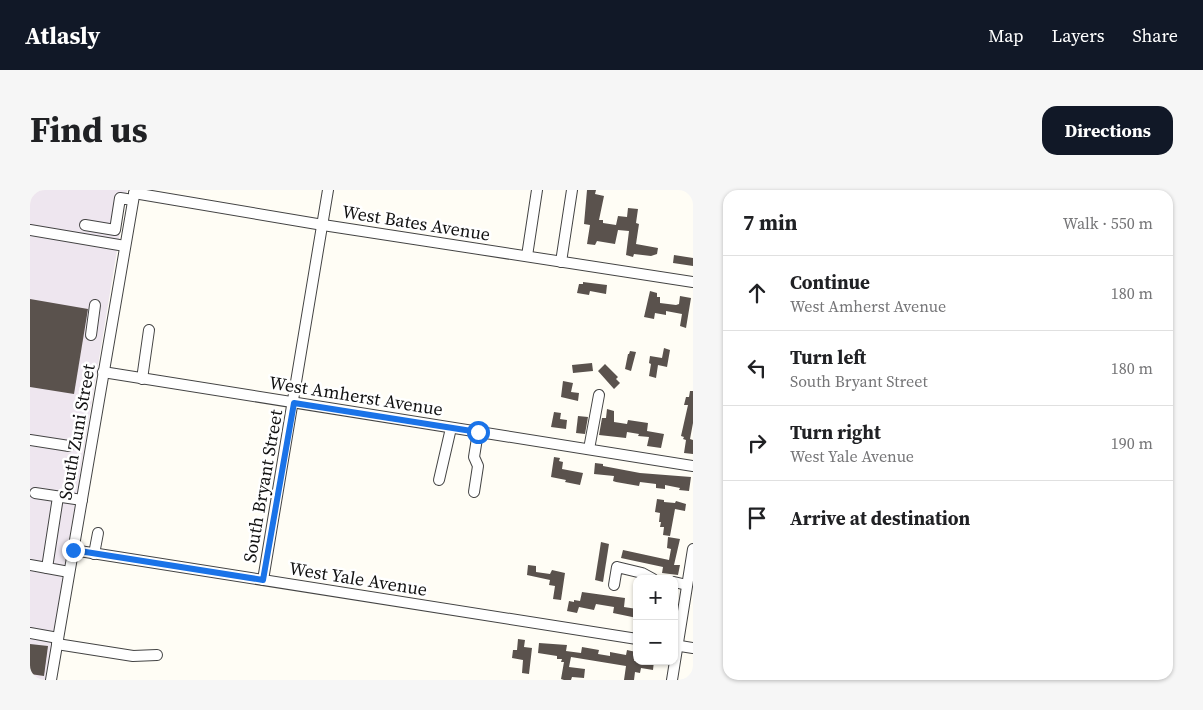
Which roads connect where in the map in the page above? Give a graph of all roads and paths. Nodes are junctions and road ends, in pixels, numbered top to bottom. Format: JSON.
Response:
{"nodes":[{"id":1,"x":328,"y":190,"type":"edge"},
{"id":2,"x":536,"y":190,"type":"edge"},
{"id":3,"x":572,"y":190,"type":"edge"},
{"id":4,"x":134,"y":195,"type":"edge"},
{"id":5,"x":322,"y":225,"type":"junction"},
{"id":6,"x":30,"y":230,"type":"edge"},
{"id":7,"x":91,"y":240,"type":"junction"},
{"id":8,"x":125,"y":246,"type":"junction"},
{"id":9,"x":527,"y":256,"type":"junction"},
{"id":10,"x":562,"y":262,"type":"junction"},
{"id":11,"x":693,"y":282,"type":"edge"},
{"id":12,"x":95,"y":306,"type":"dead end"},
{"id":13,"x":93,"y":319,"type":"junction"},
{"id":14,"x":112,"y":322,"type":"junction"},
{"id":15,"x":149,"y":330,"type":"dead end"},
{"id":16,"x":91,"y":335,"type":"dead end"},
{"id":17,"x":103,"y":372,"type":"junction"},
{"id":18,"x":142,"y":378,"type":"junction"},
{"id":19,"x":598,"y":395,"type":"dead end"},
{"id":20,"x":294,"y":403,"type":"junction"},
{"id":21,"x":451,"y":428,"type":"junction"},
{"id":22,"x":478,"y":432,"type":"junction"},
{"id":23,"x":30,"y":440,"type":"edge"},
{"id":24,"x":69,"y":446,"type":"dead end"},
{"id":25,"x":589,"y":449,"type":"junction"},
{"id":26,"x":693,"y":466,"type":"edge"},
{"id":27,"x":439,"y":480,"type":"dead end"},
{"id":28,"x":474,"y":492,"type":"dead end"},
{"id":29,"x":35,"y":493,"type":"dead end"},
{"id":30,"x":58,"y":497,"type":"junction"},
{"id":31,"x":82,"y":500,"type":"junction"},
{"id":32,"x":98,"y":533,"type":"dead end"},
{"id":33,"x":73,"y":550,"type":"junction"},
{"id":34,"x":94,"y":554,"type":"junction"},
{"id":35,"x":693,"y":554,"type":"edge"},
{"id":36,"x":30,"y":565,"type":"edge"},
{"id":37,"x":46,"y":568,"type":"junction"},
{"id":38,"x":70,"y":572,"type":"junction"},
{"id":39,"x":646,"y":575,"type":"edge"},
{"id":40,"x":263,"y":580,"type":"junction"},
{"id":41,"x":614,"y":585,"type":"dead end"},
{"id":42,"x":678,"y":585,"type":"edge"},
{"id":43,"x":689,"y":594,"type":"edge"},
{"id":44,"x":30,"y":633,"type":"edge"},
{"id":45,"x":678,"y":637,"type":"edge"},
{"id":46,"x":633,"y":638,"type":"edge"},
{"id":47,"x":57,"y":641,"type":"junction"},
{"id":48,"x":678,"y":645,"type":"edge"},
{"id":49,"x":693,"y":648,"type":"edge"},
{"id":50,"x":157,"y":655,"type":"dead end"},
{"id":51,"x":674,"y":665,"type":"edge"},
{"id":52,"x":51,"y":680,"type":"edge"},
{"id":53,"x":672,"y":680,"type":"edge"}],
"edges":[{"from":1,"to":5,"type":"street","name":"South Bryant Street"},
{"from":2,"to":9,"type":"street"},
{"from":3,"to":10,"type":"street"},
{"from":4,"to":5,"type":"street","name":"West Bates Avenue"},
{"from":4,"to":7,"type":"street"},
{"from":4,"to":8,"type":"street","name":"South Zuni Street"},
{"from":5,"to":9,"type":"street","name":"West Bates Avenue"},
{"from":5,"to":20,"type":"street","name":"South Bryant Street"},
{"from":6,"to":7,"type":"street"},
{"from":7,"to":8,"type":"street"},
{"from":8,"to":14,"type":"street","name":"South Zuni Street"},
{"from":9,"to":10,"type":"street","name":"West Bates Avenue"},
{"from":10,"to":11,"type":"street","name":"West Bates Avenue"},
{"from":12,"to":13,"type":"street"},
{"from":13,"to":14,"type":"street"},
{"from":13,"to":16,"type":"street"},
{"from":14,"to":17,"type":"street","name":"South Zuni Street"},
{"from":15,"to":18,"type":"street"},
{"from":17,"to":18,"type":"street","name":"West Amherst Avenue"},
{"from":17,"to":31,"type":"street","name":"South Zuni Street"},
{"from":18,"to":20,"type":"street","name":"West Amherst Avenue"},
{"from":19,"to":25,"type":"street"},
{"from":20,"to":21,"type":"street","name":"West Amherst Avenue"},
{"from":20,"to":40,"type":"street","name":"South Bryant Street"},
{"from":21,"to":22,"type":"street","name":"West Amherst Avenue"},
{"from":21,"to":27,"type":"street"},
{"from":22,"to":25,"type":"street","name":"West Amherst Avenue"},
{"from":22,"to":28,"type":"street"},
{"from":23,"to":24,"type":"street"},
{"from":25,"to":26,"type":"street","name":"West Amherst Avenue"},
{"from":29,"to":30,"type":"street"},
{"from":30,"to":31,"type":"street"},
{"from":30,"to":37,"type":"street"},
{"from":31,"to":33,"type":"street","name":"South Zuni Street"},
{"from":32,"to":34,"type":"street"},
{"from":33,"to":34,"type":"street","name":"West Yale Avenue"},
{"from":33,"to":38,"type":"street","name":"South Zuni Street"},
{"from":34,"to":40,"type":"street","name":"West Yale Avenue"},
{"from":35,"to":43,"type":"street"},
{"from":36,"to":37,"type":"street"},
{"from":37,"to":38,"type":"street"},
{"from":38,"to":47,"type":"street","name":"South Zuni Street"},
{"from":39,"to":41,"type":"street"},
{"from":40,"to":46,"type":"street","name":"West Yale Avenue"},
{"from":42,"to":43,"type":"street"},
{"from":43,"to":45,"type":"street"},
{"from":44,"to":47,"type":"street"},
{"from":47,"to":50,"type":"street"},
{"from":47,"to":52,"type":"street","name":"South Zuni Street"},
{"from":48,"to":49,"type":"street"},
{"from":51,"to":53,"type":"street"}]}
